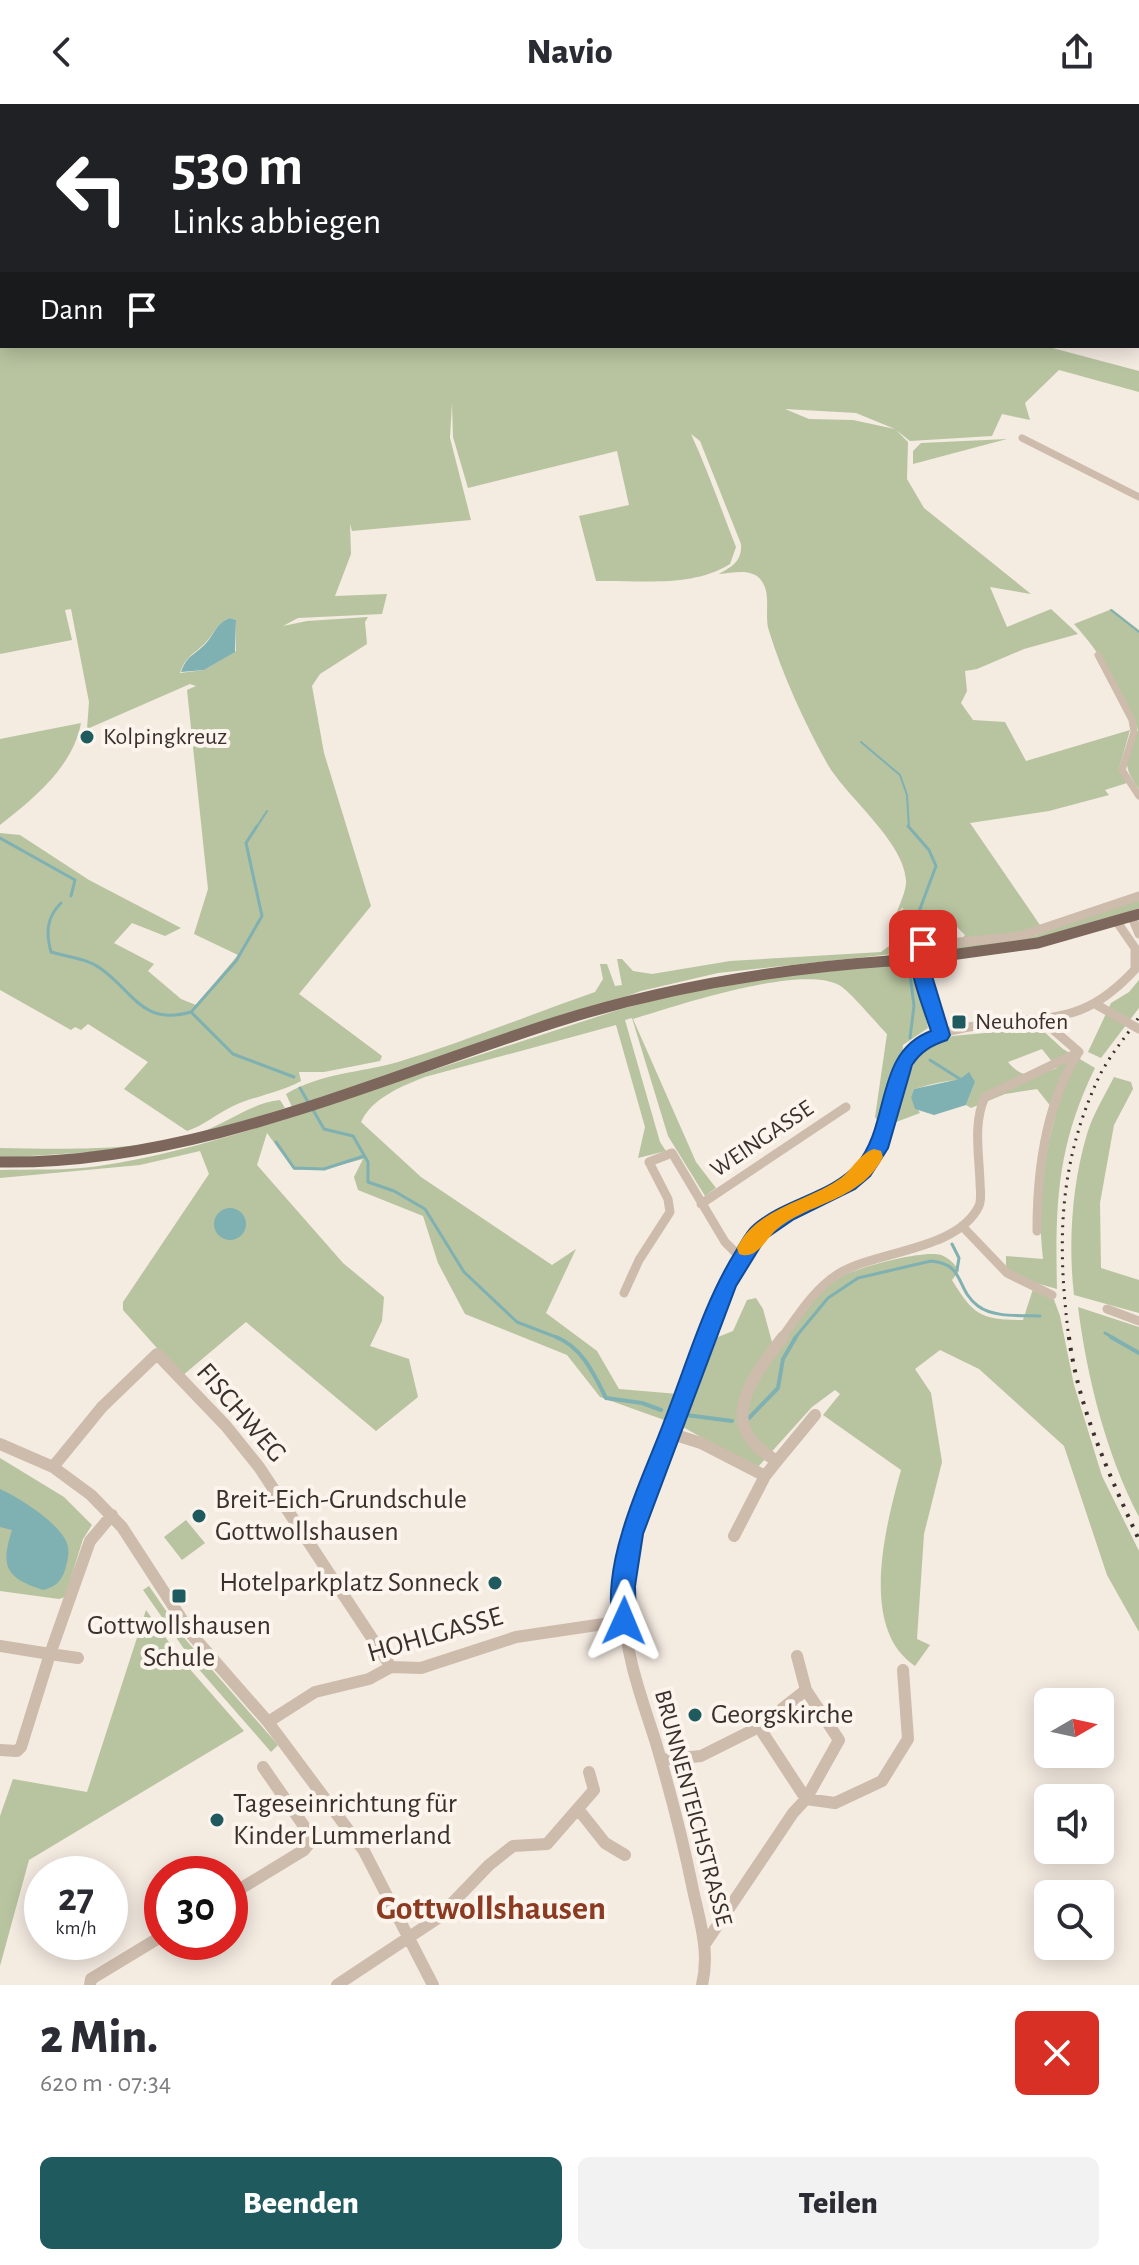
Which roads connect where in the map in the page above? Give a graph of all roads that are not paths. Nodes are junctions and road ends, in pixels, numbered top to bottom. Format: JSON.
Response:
{"nodes":[{"id":1,"x":1022,"y":438,"type":"dead end"},
{"id":2,"x":1139,"y":497,"type":"edge"},
{"id":3,"x":1098,"y":655,"type":"dead end"},
{"id":4,"x":1139,"y":796,"type":"edge"},
{"id":5,"x":1139,"y":896,"type":"edge"},
{"id":6,"x":1135,"y":916,"type":"edge"},
{"id":7,"x":1117,"y":922,"type":"junction"},
{"id":8,"x":1139,"y":934,"type":"edge"},
{"id":9,"x":1137,"y":969,"type":"edge"},
{"id":10,"x":1097,"y":1005,"type":"junction"},
{"id":11,"x":1043,"y":1021,"type":"junction"},
{"id":12,"x":1139,"y":1029,"type":"edge"},
{"id":13,"x":941,"y":1035,"type":"junction"},
{"id":14,"x":1079,"y":1052,"type":"junction"},
{"id":15,"x":846,"y":1107,"type":"dead end"},
{"id":16,"x":0,"y":1162,"type":"edge"},
{"id":17,"x":701,"y":1204,"type":"junction"},
{"id":18,"x":962,"y":1226,"type":"junction"},
{"id":19,"x":1037,"y":1231,"type":"dead end"},
{"id":20,"x":741,"y":1258,"type":"junction"},
{"id":21,"x":624,"y":1293,"type":"dead end"},
{"id":22,"x":1052,"y":1295,"type":"dead end"},
{"id":23,"x":1107,"y":1309,"type":"dead end"},
{"id":24,"x":1139,"y":1321,"type":"edge"},
{"id":25,"x":815,"y":1415,"type":"dead end"},
{"id":26,"x":669,"y":1433,"type":"junction"},
{"id":27,"x":0,"y":1444,"type":"edge"},
{"id":28,"x":777,"y":1461,"type":"junction"},
{"id":29,"x":53,"y":1467,"type":"junction"},
{"id":30,"x":765,"y":1476,"type":"junction"},
{"id":31,"x":112,"y":1515,"type":"junction"},
{"id":32,"x":734,"y":1536,"type":"dead end"},
{"id":33,"x":624,"y":1621,"type":"junction"},
{"id":34,"x":0,"y":1646,"type":"edge"},
{"id":35,"x":50,"y":1654,"type":"junction"},
{"id":36,"x":797,"y":1656,"type":"dead end"},
{"id":37,"x":78,"y":1658,"type":"dead end"},
{"id":38,"x":391,"y":1667,"type":"junction"},
{"id":39,"x":903,"y":1670,"type":"dead end"},
{"id":40,"x":806,"y":1690,"type":"junction"},
{"id":41,"x":268,"y":1722,"type":"junction"},
{"id":42,"x":759,"y":1727,"type":"junction"},
{"id":43,"x":0,"y":1750,"type":"edge"},
{"id":44,"x":661,"y":1760,"type":"junction"},
{"id":45,"x":263,"y":1767,"type":"dead end"},
{"id":46,"x":589,"y":1772,"type":"dead end"},
{"id":47,"x":806,"y":1799,"type":"junction"},
{"id":48,"x":578,"y":1809,"type":"junction"},
{"id":49,"x":625,"y":1855,"type":"dead end"},
{"id":50,"x":248,"y":1884,"type":"edge"},
{"id":51,"x":411,"y":1938,"type":"junction"},
{"id":52,"x":705,"y":1944,"type":"junction"},
{"id":53,"x":144,"y":1947,"type":"edge"},
{"id":54,"x":90,"y":1985,"type":"edge"},
{"id":55,"x":337,"y":1985,"type":"edge"},
{"id":56,"x":433,"y":1985,"type":"edge"},
{"id":57,"x":702,"y":1985,"type":"edge"}],
"edges":[{"from":1,"to":2,"type":"street"},
{"from":3,"to":4,"type":"street"},
{"from":5,"to":13,"type":"street"},
{"from":6,"to":7,"type":"main road"},
{"from":6,"to":8,"type":"street"},
{"from":7,"to":9,"type":"street"},
{"from":7,"to":16,"type":"main road","bridge":true},
{"from":9,"to":10,"type":"street"},
{"from":10,"to":11,"type":"street","name":"BRUNNENTEICHSTRASSE"},
{"from":10,"to":12,"type":"street","bridge":true},
{"from":11,"to":13,"type":"street","name":"BRUNNENTEICHSTRASSE"},
{"from":11,"to":14,"type":"street"},
{"from":13,"to":20,"type":"street","name":"BRUNNENTEICHSTRASSE"},
{"from":14,"to":18,"type":"street"},
{"from":14,"to":19,"type":"street"},
{"from":15,"to":17,"type":"street","name":"WEINGASSE"},
{"from":17,"to":20,"type":"street","name":"WEINGASSE"},
{"from":17,"to":21,"type":"street","name":"WEINGASSE"},
{"from":18,"to":22,"type":"street"},
{"from":18,"to":28,"type":"street"},
{"from":20,"to":26,"type":"street","name":"BRUNNENTEICHSTRASSE"},
{"from":23,"to":24,"type":"street"},
{"from":25,"to":28,"type":"street"},
{"from":26,"to":30,"type":"street"},
{"from":26,"to":33,"type":"street","name":"BRUNNENTEICHSTRASSE"},
{"from":27,"to":29,"type":"street"},
{"from":28,"to":30,"type":"street"},
{"from":29,"to":31,"type":"street"},
{"from":29,"to":38,"type":"street","name":"FISCHWEG"},
{"from":30,"to":32,"type":"street"},
{"from":31,"to":35,"type":"street"},
{"from":31,"to":41,"type":"street"},
{"from":33,"to":38,"type":"street","name":"HOHLGASSE"},
{"from":33,"to":44,"type":"street","name":"BRUNNENTEICHSTRASSE"},
{"from":34,"to":35,"type":"street"},
{"from":35,"to":37,"type":"street"},
{"from":35,"to":43,"type":"street"},
{"from":36,"to":40,"type":"street"},
{"from":38,"to":41,"type":"street","name":"HOHLGASSE"},
{"from":39,"to":47,"type":"street"},
{"from":40,"to":42,"type":"street"},
{"from":40,"to":47,"type":"street"},
{"from":41,"to":51,"type":"street"},
{"from":42,"to":44,"type":"street"},
{"from":42,"to":47,"type":"street"},
{"from":44,"to":52,"type":"street","name":"BRUNNENTEICHSTRASSE"},
{"from":45,"to":50,"type":"street"},
{"from":46,"to":48,"type":"street"},
{"from":47,"to":52,"type":"street"},
{"from":48,"to":49,"type":"street"},
{"from":48,"to":51,"type":"street"},
{"from":51,"to":55,"type":"street"},
{"from":51,"to":56,"type":"street"},
{"from":52,"to":57,"type":"street","name":"BRUNNENTEICHSTRASSE"},
{"from":53,"to":54,"type":"street"}]}
